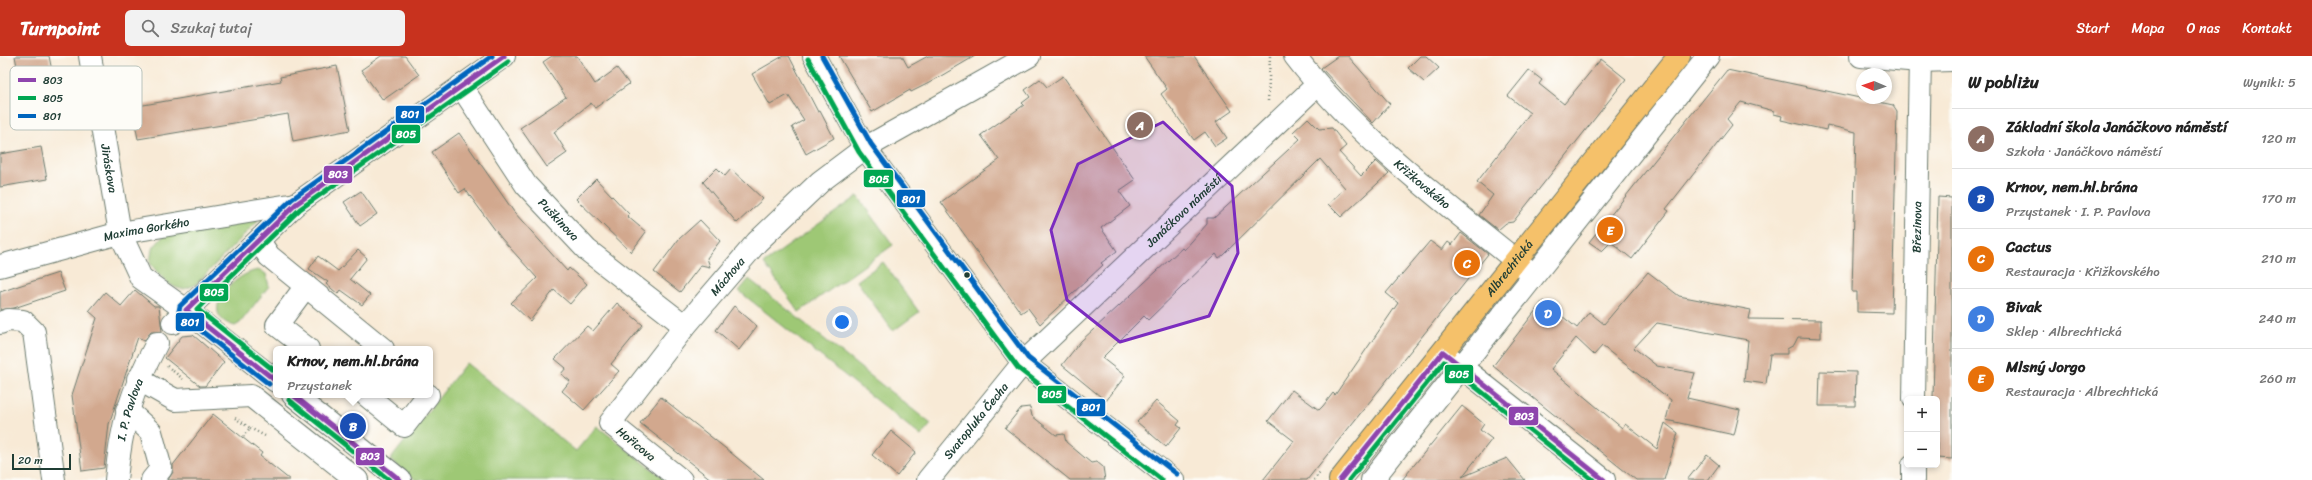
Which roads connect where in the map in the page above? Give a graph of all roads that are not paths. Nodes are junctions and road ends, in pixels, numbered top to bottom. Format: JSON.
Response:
{"nodes":[{"id":1,"x":90,"y":56,"type":"edge"},
{"id":2,"x":504,"y":56,"type":"edge"},
{"id":3,"x":814,"y":56,"type":"edge"},
{"id":4,"x":1029,"y":56,"type":"edge"},
{"id":5,"x":1295,"y":56,"type":"edge"},
{"id":6,"x":1679,"y":56,"type":"edge"},
{"id":7,"x":1708,"y":56,"type":"edge"},
{"id":8,"x":1861,"y":56,"type":"edge"},
{"id":9,"x":1920,"y":58,"type":"edge"},
{"id":10,"x":1952,"y":60,"type":"edge"},
{"id":11,"x":92,"y":66,"type":"edge"},
{"id":12,"x":1317,"y":85,"type":"junction"},
{"id":13,"x":461,"y":86,"type":"junction"},
{"id":14,"x":103,"y":130,"type":"edge"},
{"id":15,"x":865,"y":148,"type":"junction"},
{"id":16,"x":296,"y":204,"type":"junction"},
{"id":17,"x":120,"y":233,"type":"junction"},
{"id":18,"x":259,"y":241,"type":"junction"},
{"id":19,"x":1515,"y":260,"type":"junction"},
{"id":20,"x":0,"y":266,"type":"edge"},
{"id":21,"x":1534,"y":276,"type":"junction"},
{"id":22,"x":306,"y":286,"type":"junction"},
{"id":23,"x":180,"y":316,"type":"junction"},
{"id":24,"x":0,"y":323,"type":"edge"},
{"id":25,"x":685,"y":326,"type":"junction"},
{"id":26,"x":157,"y":343,"type":"dead end"},
{"id":27,"x":304,"y":346,"type":"edge"},
{"id":28,"x":379,"y":346,"type":"edge"},
{"id":29,"x":1443,"y":352,"type":"junction"},
{"id":30,"x":1023,"y":362,"type":"junction"},
{"id":31,"x":1462,"y":367,"type":"junction"},
{"id":32,"x":138,"y":379,"type":"junction"},
{"id":33,"x":273,"y":379,"type":"edge"},
{"id":34,"x":1914,"y":396,"type":"edge"},
{"id":35,"x":297,"y":398,"type":"edge"},
{"id":36,"x":370,"y":398,"type":"edge"},
{"id":37,"x":426,"y":398,"type":"edge"},
{"id":38,"x":127,"y":410,"type":"junction"},
{"id":39,"x":610,"y":423,"type":"joint"},
{"id":40,"x":1913,"y":468,"type":"edge"},
{"id":41,"x":54,"y":480,"type":"edge"},
{"id":42,"x":116,"y":480,"type":"edge"},
{"id":43,"x":152,"y":480,"type":"edge"},
{"id":44,"x":357,"y":480,"type":"edge"},
{"id":45,"x":400,"y":480,"type":"edge"},
{"id":46,"x":681,"y":480,"type":"edge"},
{"id":47,"x":928,"y":480,"type":"edge"},
{"id":48,"x":1173,"y":480,"type":"edge"},
{"id":49,"x":1340,"y":480,"type":"edge"},
{"id":50,"x":1372,"y":480,"type":"edge"},
{"id":51,"x":1604,"y":480,"type":"edge"},
{"id":52,"x":1913,"y":480,"type":"edge"}],
"edges":[{"from":1,"to":11,"type":"street","name":"Jiráskova"},
{"from":2,"to":13,"type":"street","name":"Maxima Gorkého"},
{"from":3,"to":15,"type":"street"},
{"from":4,"to":15,"type":"street"},
{"from":5,"to":12,"type":"street"},
{"from":6,"to":19,"type":"main road","name":"Albrechtická"},
{"from":7,"to":21,"type":"street","name":"Albrechtická"},
{"from":8,"to":9,"type":"street"},
{"from":9,"to":10,"type":"street"},
{"from":9,"to":34,"type":"street","name":"Březinova"},
{"from":12,"to":19,"type":"street","name":"Křižkovského"},
{"from":12,"to":30,"type":"street","name":"Janáčkovo náměstí"},
{"from":13,"to":16,"type":"street","name":"Maxima Gorkého"},
{"from":13,"to":25,"type":"street","name":"Puškinova"},
{"from":14,"to":17,"type":"street","name":"Jiráskova"},
{"from":15,"to":25,"type":"street","name":"Máchova"},
{"from":15,"to":30,"type":"street"},
{"from":16,"to":17,"type":"street","name":"Maxima Gorkého"},
{"from":16,"to":18,"type":"street","name":"Maxima Gorkého"},
{"from":17,"to":20,"type":"street","name":"Maxima Gorkého"},
{"from":17,"to":23,"type":"street"},
{"from":18,"to":22,"type":"street"},
{"from":18,"to":23,"type":"street","name":"Maxima Gorkého"},
{"from":19,"to":21,"type":"street","name":"Křižkovského"},
{"from":19,"to":29,"type":"main road","name":"Albrechtická"},
{"from":21,"to":31,"type":"street","name":"Albrechtická"},
{"from":22,"to":27,"type":"street"},
{"from":22,"to":28,"type":"street"},
{"from":23,"to":33,"type":"street"},
{"from":24,"to":41,"type":"street"},
{"from":25,"to":39,"type":"street","name":"Máchova"},
{"from":26,"to":32,"type":"street","name":"I. P. Pavlova"},
{"from":29,"to":31,"type":"street"},
{"from":29,"to":49,"type":"main road","name":"Albrechtická"},
{"from":30,"to":47,"type":"street","name":"Svatopluka Čecha"},
{"from":30,"to":48,"type":"street"},
{"from":31,"to":50,"type":"street","name":"Albrechtická"},
{"from":31,"to":51,"type":"street"},
{"from":32,"to":38,"type":"street","name":"I. P. Pavlova"},
{"from":32,"to":44,"type":"street"},
{"from":35,"to":45,"type":"street"},
{"from":36,"to":37,"type":"street"},
{"from":38,"to":42,"type":"street","name":"I. P. Pavlova"},
{"from":38,"to":43,"type":"street"},
{"from":39,"to":46,"type":"street","name":"Hořicova"},
{"from":40,"to":52,"type":"street"}]}
